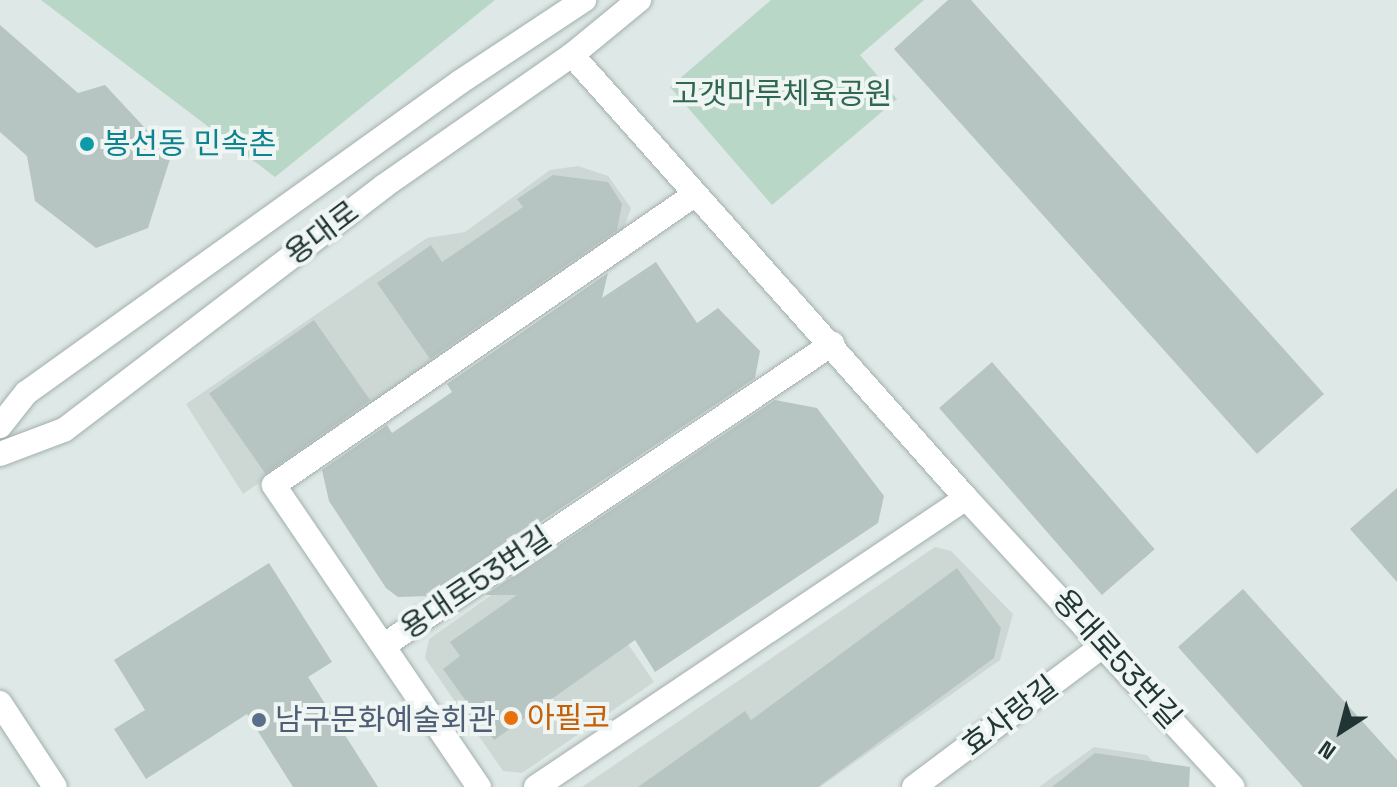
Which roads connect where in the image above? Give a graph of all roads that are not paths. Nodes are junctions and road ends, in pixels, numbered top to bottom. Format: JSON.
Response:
{"nodes":[{"id":1,"x":584,"y":0,"type":"edge"},
{"id":2,"x":639,"y":0,"type":"edge"},
{"id":3,"x":572,"y":55,"type":"junction"},
{"id":4,"x":694,"y":195,"type":"junction"},
{"id":5,"x":832,"y":344,"type":"junction"},
{"id":6,"x":0,"y":426,"type":"edge"},
{"id":7,"x":0,"y":454,"type":"edge"},
{"id":8,"x":966,"y":498,"type":"junction"},
{"id":9,"x":386,"y":644,"type":"junction"},
{"id":10,"x":1105,"y":644,"type":"junction"},
{"id":11,"x":0,"y":703,"type":"edge"},
{"id":12,"x":55,"y":787,"type":"edge"},
{"id":13,"x":479,"y":787,"type":"edge"},
{"id":14,"x":536,"y":787,"type":"edge"},
{"id":15,"x":914,"y":787,"type":"edge"},
{"id":16,"x":1233,"y":787,"type":"edge"}],
"edges":[{"from":1,"to":6,"type":"street","name":"용대로"},
{"from":2,"to":3,"type":"street","name":"용대로"},
{"from":3,"to":4,"type":"street","name":"용대로53번길"},
{"from":3,"to":7,"type":"street","name":"용대로"},
{"from":4,"to":5,"type":"street","name":"용대로53번길"},
{"from":4,"to":9,"type":"street","name":"용대로53번길"},
{"from":5,"to":8,"type":"street","name":"용대로53번길"},
{"from":5,"to":9,"type":"street","name":"용대로53번길"},
{"from":8,"to":10,"type":"street","name":"용대로53번길"},
{"from":8,"to":14,"type":"street"},
{"from":9,"to":13,"type":"street"},
{"from":10,"to":15,"type":"street","name":"효사랑길"},
{"from":10,"to":16,"type":"street","name":"용대로53번길"},
{"from":11,"to":12,"type":"street"}]}
